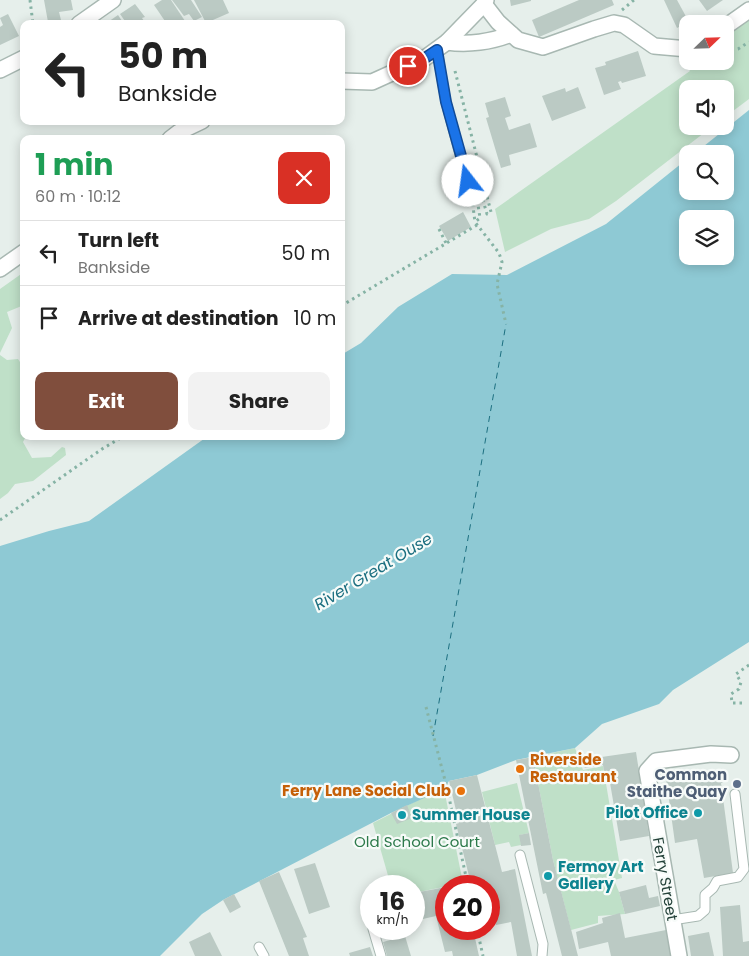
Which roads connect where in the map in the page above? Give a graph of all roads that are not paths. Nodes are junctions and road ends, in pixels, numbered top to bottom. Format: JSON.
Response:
{"nodes":[{"id":1,"x":113,"y":0,"type":"edge"},
{"id":2,"x":485,"y":2,"type":"edge"},
{"id":3,"x":749,"y":10,"type":"edge"},
{"id":4,"x":85,"y":20,"type":"edge"},
{"id":5,"x":734,"y":21,"type":"edge"},
{"id":6,"x":514,"y":37,"type":"junction"},
{"id":7,"x":442,"y":46,"type":"junction"},
{"id":8,"x":679,"y":48,"type":"edge"},
{"id":9,"x":20,"y":60,"type":"edge"},
{"id":10,"x":0,"y":70,"type":"edge"},
{"id":11,"x":345,"y":81,"type":"edge"},
{"id":12,"x":194,"y":125,"type":"edge"},
{"id":13,"x":175,"y":135,"type":"edge"},
{"id":14,"x":468,"y":181,"type":"dead end"},
{"id":15,"x":20,"y":255,"type":"edge"},
{"id":16,"x":0,"y":269,"type":"edge"},
{"id":17,"x":731,"y":755,"type":"dead end"},
{"id":18,"x":736,"y":794,"type":"dead end"},
{"id":19,"x":520,"y":855,"type":"dead end"},
{"id":20,"x":672,"y":920,"type":"junction"},
{"id":21,"x":376,"y":940,"type":"edge"},
{"id":22,"x":259,"y":947,"type":"dead end"},
{"id":23,"x":264,"y":956,"type":"edge"},
{"id":24,"x":381,"y":956,"type":"edge"},
{"id":25,"x":542,"y":956,"type":"edge"},
{"id":26,"x":679,"y":956,"type":"edge"}],
"edges":[{"from":1,"to":4,"type":"street"},
{"from":2,"to":6,"type":"street"},
{"from":2,"to":7,"type":"street"},
{"from":3,"to":5,"type":"street"},
{"from":6,"to":7,"type":"street"},
{"from":6,"to":8,"type":"street"},
{"from":7,"to":11,"type":"street"},
{"from":7,"to":14,"type":"lane"},
{"from":9,"to":10,"type":"street"},
{"from":12,"to":13,"type":"street"},
{"from":15,"to":16,"type":"street"},
{"from":17,"to":20,"type":"street","name":"Ferry Street"},
{"from":18,"to":20,"type":"lane"},
{"from":19,"to":25,"type":"lane"},
{"from":20,"to":26,"type":"street","name":"Ferry Street"},
{"from":21,"to":24,"type":"lane"},
{"from":22,"to":23,"type":"lane"}]}
